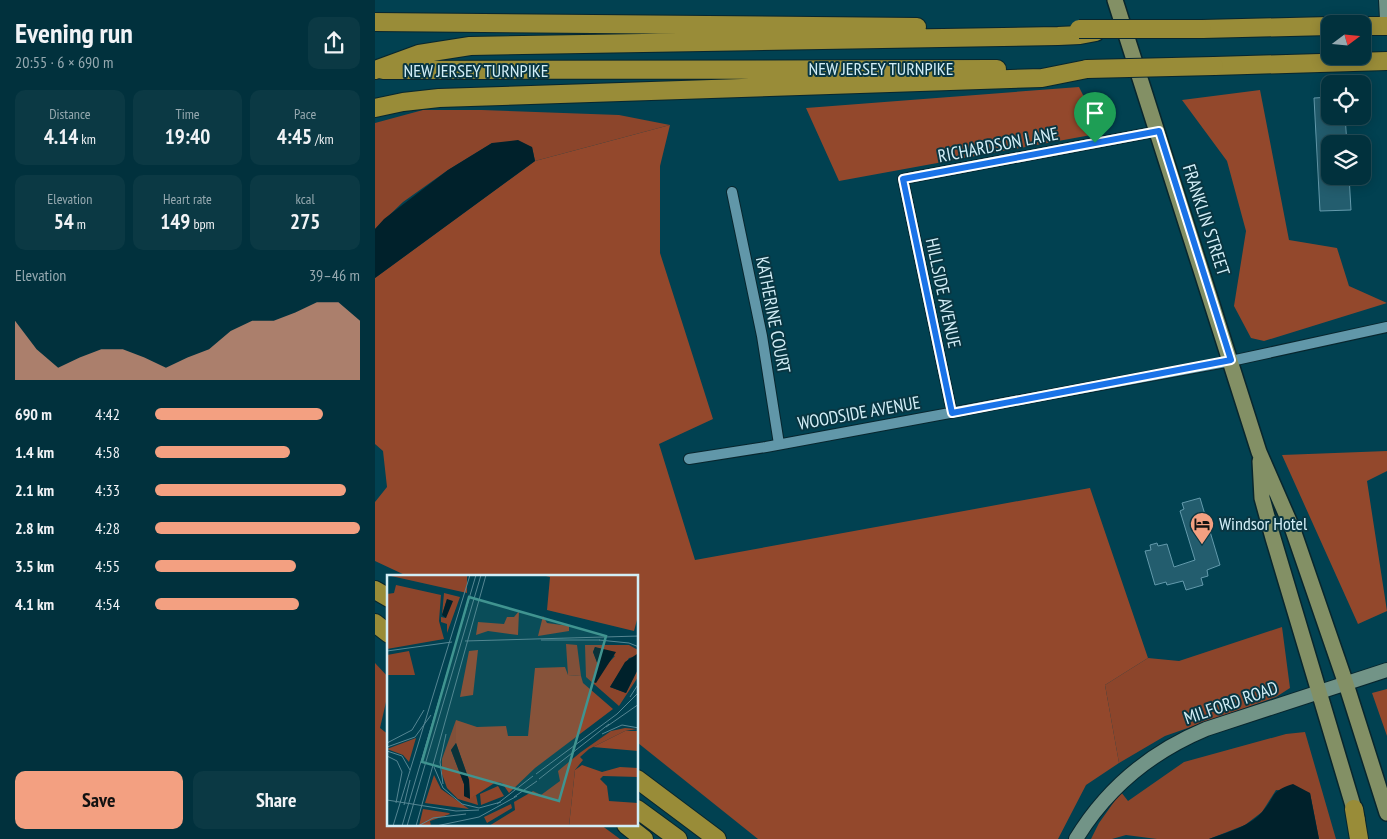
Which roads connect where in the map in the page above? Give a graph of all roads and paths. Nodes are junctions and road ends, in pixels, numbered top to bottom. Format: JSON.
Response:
{"nodes":[{"id":1,"x":1115,"y":0,"type":"edge"},
{"id":2,"x":1386,"y":0,"type":"edge"},
{"id":3,"x":1387,"y":19,"type":"edge"},
{"id":4,"x":375,"y":22,"type":"edge"},
{"id":5,"x":1321,"y":26,"type":"edge"},
{"id":6,"x":1371,"y":26,"type":"edge"},
{"id":7,"x":1387,"y":26,"type":"edge"},
{"id":8,"x":1079,"y":32,"type":"junction"},
{"id":9,"x":1387,"y":62,"type":"edge"},
{"id":10,"x":1087,"y":69,"type":"junction"},
{"id":11,"x":375,"y":70,"type":"edge"},
{"id":12,"x":375,"y":108,"type":"edge"},
{"id":13,"x":1159,"y":131,"type":"junction"},
{"id":14,"x":903,"y":179,"type":"joint"},
{"id":15,"x":732,"y":192,"type":"dead end"},
{"id":16,"x":1387,"y":327,"type":"edge"},
{"id":17,"x":1231,"y":360,"type":"junction"},
{"id":18,"x":952,"y":413,"type":"junction"},
{"id":19,"x":779,"y":444,"type":"junction"},
{"id":20,"x":1259,"y":452,"type":"junction"},
{"id":21,"x":689,"y":459,"type":"dead end"},
{"id":22,"x":375,"y":590,"type":"edge"},
{"id":23,"x":387,"y":597,"type":"edge"},
{"id":24,"x":375,"y":623,"type":"edge"},
{"id":25,"x":387,"y":632,"type":"edge"},
{"id":26,"x":1387,"y":670,"type":"edge"},
{"id":27,"x":1346,"y":684,"type":"junction"},
{"id":28,"x":1319,"y":693,"type":"junction"},
{"id":29,"x":639,"y":780,"type":"edge"},
{"id":30,"x":1354,"y":809,"type":"joint"},
{"id":31,"x":639,"y":810,"type":"edge"},
{"id":32,"x":1387,"y":813,"type":"edge"},
{"id":33,"x":627,"y":826,"type":"edge"},
{"id":34,"x":644,"y":839,"type":"edge"},
{"id":35,"x":678,"y":839,"type":"edge"},
{"id":36,"x":717,"y":839,"type":"edge"},
{"id":37,"x":1076,"y":839,"type":"edge"},
{"id":38,"x":1361,"y":839,"type":"edge"}],
"edges":[{"from":1,"to":13,"type":"main road","name":"FRANKLIN STREET"},
{"from":2,"to":3,"type":"street"},
{"from":4,"to":8,"type":"highway"},
{"from":5,"to":8,"type":"highway","bridge":true},
{"from":6,"to":7,"type":"highway"},
{"from":8,"to":11,"type":"highway"},
{"from":9,"to":10,"type":"highway","name":"NEW JERSEY TURNPIKE","bridge":true},
{"from":10,"to":11,"type":"highway","name":"NEW JERSEY TURNPIKE"},
{"from":10,"to":12,"type":"highway"},
{"from":13,"to":14,"type":"street","name":"RICHARDSON LANE"},
{"from":13,"to":17,"type":"main road","name":"FRANKLIN STREET"},
{"from":14,"to":18,"type":"street","name":"HILLSIDE AVENUE"},
{"from":15,"to":19,"type":"street","name":"KATHERINE COURT"},
{"from":16,"to":17,"type":"street","name":"WOODSIDE AVENUE"},
{"from":17,"to":18,"type":"street","name":"WOODSIDE AVENUE"},
{"from":17,"to":20,"type":"main road","name":"FRANKLIN STREET"},
{"from":18,"to":19,"type":"street","name":"WOODSIDE AVENUE"},
{"from":19,"to":21,"type":"street","name":"WOODSIDE AVENUE"},
{"from":20,"to":27,"type":"main road"},
{"from":20,"to":28,"type":"main road"},
{"from":22,"to":23,"type":"highway"},
{"from":24,"to":25,"type":"highway"},
{"from":26,"to":27,"type":"street","name":"MILFORD ROAD"},
{"from":27,"to":28,"type":"street","name":"MILFORD ROAD"},
{"from":27,"to":32,"type":"main road"},
{"from":28,"to":30,"type":"main road"},
{"from":28,"to":37,"type":"street","name":"MILFORD ROAD"},
{"from":29,"to":36,"type":"highway"},
{"from":30,"to":38,"type":"highway"},
{"from":31,"to":35,"type":"highway"},
{"from":33,"to":34,"type":"highway"}]}
